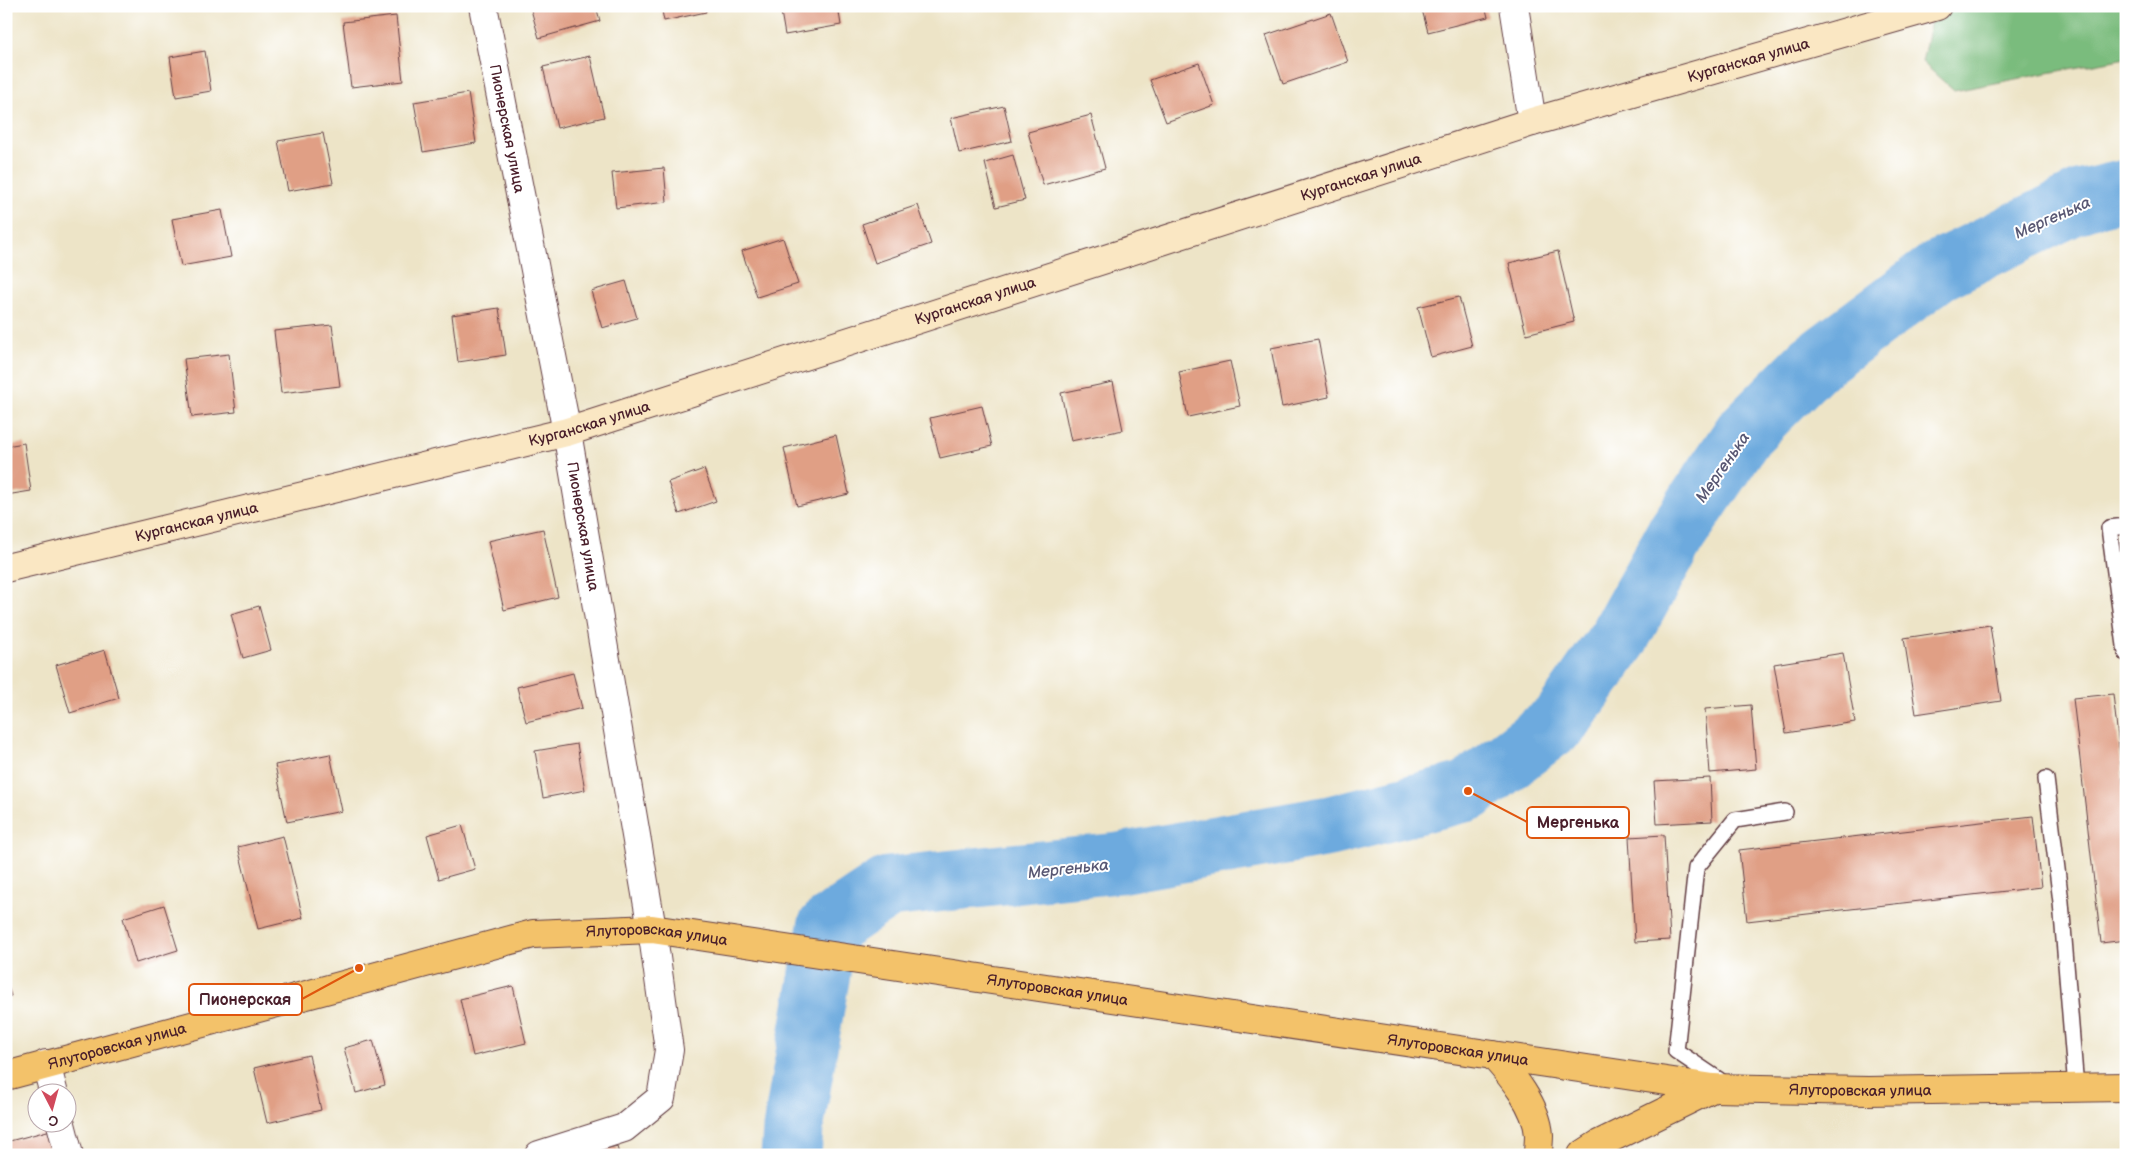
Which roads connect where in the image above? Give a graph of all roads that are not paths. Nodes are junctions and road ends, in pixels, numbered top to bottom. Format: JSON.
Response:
{"nodes":[{"id":1,"x":483,"y":6,"type":"edge"},
{"id":2,"x":1514,"y":6,"type":"edge"},
{"id":3,"x":1937,"y":6,"type":"edge"},
{"id":4,"x":1532,"y":122,"type":"junction"},
{"id":5,"x":567,"y":432,"type":"junction"},
{"id":6,"x":2126,"y":526,"type":"edge"},
{"id":7,"x":6,"y":568,"type":"edge"},
{"id":8,"x":2126,"y":653,"type":"edge"},
{"id":9,"x":2046,"y":779,"type":"dead end"},
{"id":10,"x":1786,"y":812,"type":"dead end"},
{"id":11,"x":652,"y":929,"type":"junction"},
{"id":12,"x":1493,"y":1055,"type":"junction"},
{"id":13,"x":46,"y":1064,"type":"junction"},
{"id":14,"x":6,"y":1076,"type":"edge"},
{"id":15,"x":51,"y":1084,"type":"edge"},
{"id":16,"x":2126,"y":1087,"type":"edge"},
{"id":17,"x":2076,"y":1088,"type":"junction"},
{"id":18,"x":1723,"y":1089,"type":"junction"},
{"id":19,"x":64,"y":1134,"type":"edge"},
{"id":20,"x":1596,"y":1151,"type":"edge"},
{"id":21,"x":69,"y":1155,"type":"edge"},
{"id":22,"x":539,"y":1155,"type":"edge"},
{"id":23,"x":1538,"y":1155,"type":"edge"}],
"edges":[{"from":1,"to":5,"type":"street","name":"Пионерская улица"},
{"from":2,"to":4,"type":"street"},
{"from":3,"to":4,"type":"main road","name":"Курганская улица"},
{"from":4,"to":5,"type":"main road","name":"Курганская улица"},
{"from":5,"to":7,"type":"main road","name":"Курганская улица"},
{"from":5,"to":11,"type":"street","name":"Пионерская улица"},
{"from":6,"to":8,"type":"lane"},
{"from":9,"to":17,"type":"lane"},
{"from":10,"to":18,"type":"lane"},
{"from":11,"to":12,"type":"main road","name":"Ялуторовская улица"},
{"from":11,"to":13,"type":"main road","name":"Ялуторовская улица"},
{"from":11,"to":22,"type":"street","name":"Пионерская улица"},
{"from":12,"to":18,"type":"main road","name":"Ялуторовская улица"},
{"from":12,"to":23,"type":"main road"},
{"from":13,"to":14,"type":"main road","name":"Ялуторовская улица"},
{"from":13,"to":15,"type":"street"},
{"from":16,"to":17,"type":"main road","name":"Ялуторовская улица"},
{"from":17,"to":18,"type":"main road","name":"Ялуторовская улица"},
{"from":18,"to":20,"type":"main road"},
{"from":19,"to":21,"type":"street"}]}
